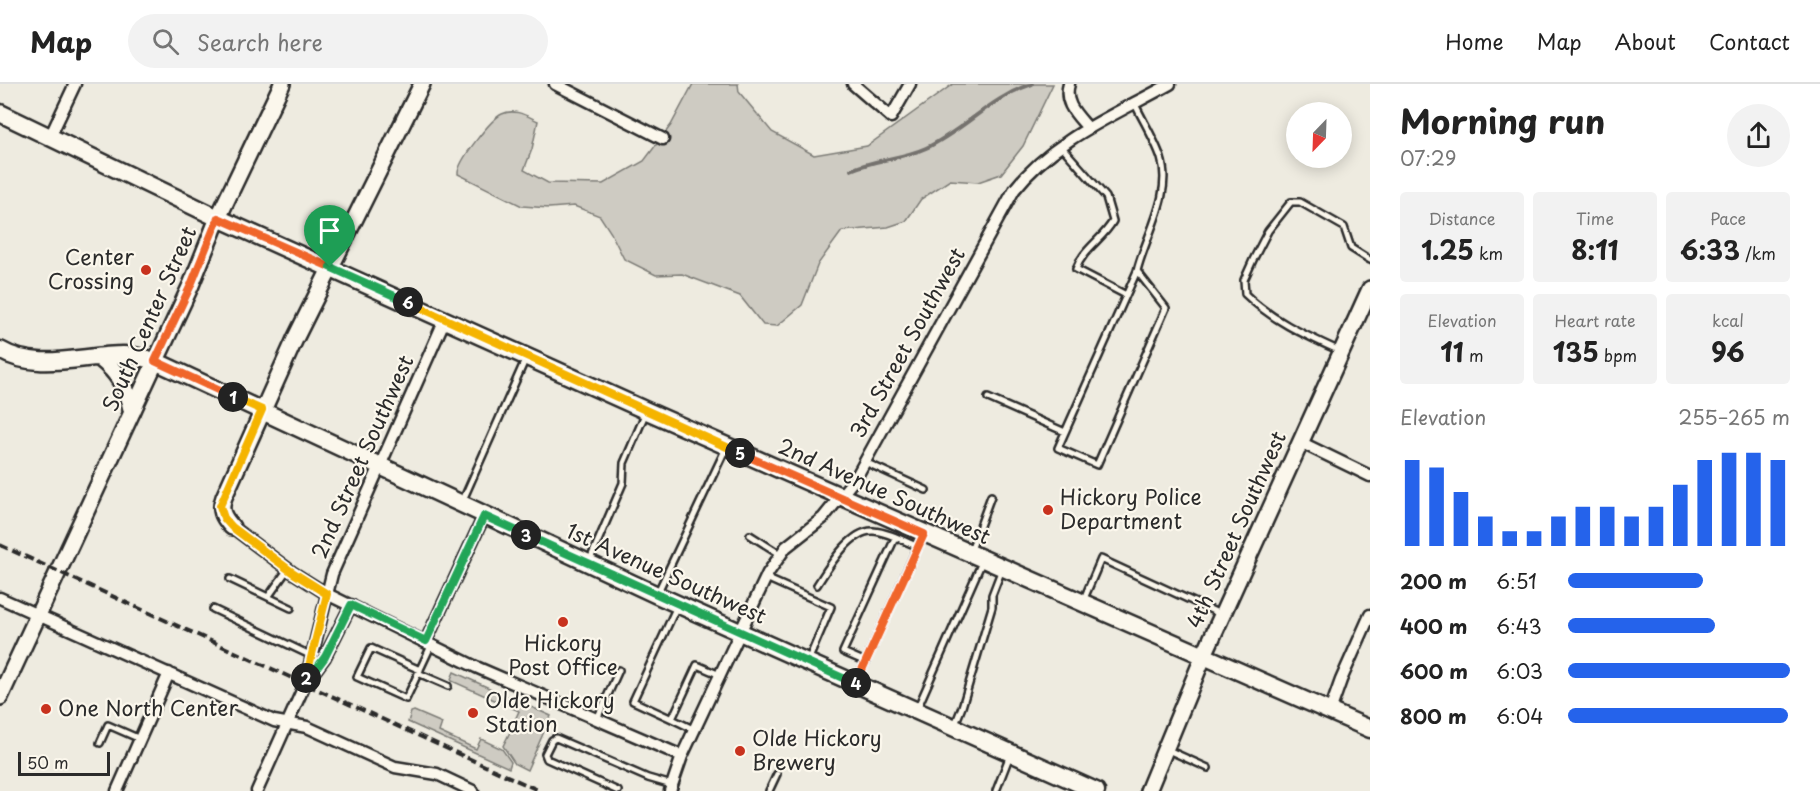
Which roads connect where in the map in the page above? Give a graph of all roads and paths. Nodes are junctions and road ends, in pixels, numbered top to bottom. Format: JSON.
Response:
{"nodes":[{"id":1,"x":75,"y":84,"type":"edge"},
{"id":2,"x":282,"y":84,"type":"edge"},
{"id":3,"x":555,"y":84,"type":"edge"},
{"id":4,"x":853,"y":84,"type":"edge"},
{"id":5,"x":910,"y":84,"type":"edge"},
{"id":6,"x":1070,"y":84,"type":"edge"},
{"id":7,"x":1170,"y":84,"type":"edge"},
{"id":8,"x":417,"y":86,"type":"edge"},
{"id":9,"x":1135,"y":104,"type":"junction"},
{"id":10,"x":0,"y":113,"type":"edge"},
{"id":11,"x":1088,"y":128,"type":"junction"},
{"id":12,"x":50,"y":137,"type":"junction"},
{"id":13,"x":663,"y":139,"type":"dead end"},
{"id":14,"x":1061,"y":146,"type":"junction"},
{"id":15,"x":218,"y":218,"type":"junction"},
{"id":16,"x":1370,"y":260,"type":"edge"},
{"id":17,"x":330,"y":267,"type":"junction"},
{"id":18,"x":1137,"y":271,"type":"junction"},
{"id":19,"x":1370,"y":289,"type":"edge"},
{"id":20,"x":1126,"y":295,"type":"junction"},
{"id":21,"x":446,"y":319,"type":"junction"},
{"id":22,"x":0,"y":351,"type":"edge"},
{"id":23,"x":1341,"y":352,"type":"junction"},
{"id":24,"x":526,"y":356,"type":"junction"},
{"id":25,"x":100,"y":358,"type":"junction"},
{"id":26,"x":155,"y":361,"type":"junction"},
{"id":27,"x":988,"y":398,"type":"dead end"},
{"id":28,"x":262,"y":410,"type":"junction"},
{"id":29,"x":132,"y":411,"type":"junction"},
{"id":30,"x":647,"y":411,"type":"junction"},
{"id":31,"x":1065,"y":432,"type":"junction"},
{"id":32,"x":1300,"y":442,"type":"junction"},
{"id":33,"x":727,"y":447,"type":"junction"},
{"id":34,"x":865,"y":462,"type":"junction"},
{"id":35,"x":379,"y":466,"type":"junction"},
{"id":36,"x":1370,"y":476,"type":"edge"},
{"id":37,"x":926,"y":490,"type":"dead end"},
{"id":38,"x":991,"y":496,"type":"dead end"},
{"id":39,"x":841,"y":498,"type":"junction"},
{"id":40,"x":461,"y":504,"type":"junction"},
{"id":41,"x":484,"y":516,"type":"junction"},
{"id":42,"x":232,"y":527,"type":"joint"},
{"id":43,"x":750,"y":536,"type":"dead end"},
{"id":44,"x":896,"y":538,"type":"junction"},
{"id":45,"x":921,"y":540,"type":"junction"},
{"id":46,"x":780,"y":554,"type":"junction"},
{"id":47,"x":976,"y":557,"type":"junction"},
{"id":48,"x":588,"y":563,"type":"junction"},
{"id":49,"x":1002,"y":568,"type":"junction"},
{"id":50,"x":288,"y":569,"type":"junction"},
{"id":51,"x":765,"y":578,"type":"junction"},
{"id":52,"x":230,"y":579,"type":"dead end"},
{"id":53,"x":818,"y":585,"type":"dead end"},
{"id":54,"x":327,"y":594,"type":"junction"},
{"id":55,"x":657,"y":595,"type":"junction"},
{"id":56,"x":268,"y":597,"type":"junction"},
{"id":57,"x":0,"y":598,"type":"edge"},
{"id":58,"x":1082,"y":603,"type":"junction"},
{"id":59,"x":678,"y":604,"type":"junction"},
{"id":60,"x":351,"y":605,"type":"junction"},
{"id":61,"x":291,"y":608,"type":"dead end"},
{"id":62,"x":213,"y":609,"type":"dead end"},
{"id":63,"x":1222,"y":614,"type":"junction"},
{"id":64,"x":39,"y":615,"type":"junction"},
{"id":65,"x":1370,"y":615,"type":"edge"},
{"id":66,"x":741,"y":632,"type":"junction"},
{"id":67,"x":428,"y":643,"type":"junction"},
{"id":68,"x":1204,"y":655,"type":"junction"},
{"id":69,"x":312,"y":656,"type":"junction"},
{"id":70,"x":807,"y":662,"type":"junction"},
{"id":71,"x":866,"y":662,"type":"junction"},
{"id":72,"x":619,"y":670,"type":"dead end"},
{"id":73,"x":419,"y":671,"type":"junction"},
{"id":74,"x":169,"y":673,"type":"junction"},
{"id":75,"x":721,"y":675,"type":"junction"},
{"id":76,"x":305,"y":684,"type":"junction"},
{"id":77,"x":856,"y":684,"type":"junction"},
{"id":78,"x":447,"y":686,"type":"dead end"},
{"id":79,"x":0,"y":698,"type":"edge"},
{"id":80,"x":916,"y":711,"type":"junction"},
{"id":81,"x":1330,"y":711,"type":"junction"},
{"id":82,"x":672,"y":719,"type":"junction"},
{"id":83,"x":596,"y":720,"type":"junction"},
{"id":84,"x":287,"y":723,"type":"junction"},
{"id":85,"x":954,"y":728,"type":"junction"},
{"id":86,"x":1370,"y":729,"type":"edge"},
{"id":87,"x":695,"y":730,"type":"junction"},
{"id":88,"x":140,"y":739,"type":"junction"},
{"id":89,"x":100,"y":743,"type":"dead end"},
{"id":90,"x":1166,"y":749,"type":"junction"},
{"id":91,"x":1010,"y":754,"type":"junction"},
{"id":92,"x":682,"y":756,"type":"junction"},
{"id":93,"x":1208,"y":768,"type":"dead end"},
{"id":94,"x":777,"y":774,"type":"dead end"},
{"id":95,"x":671,"y":788,"type":"edge"},
{"id":96,"x":117,"y":791,"type":"edge"},
{"id":97,"x":257,"y":791,"type":"edge"},
{"id":98,"x":473,"y":791,"type":"edge"},
{"id":99,"x":618,"y":791,"type":"edge"},
{"id":100,"x":769,"y":791,"type":"edge"},
{"id":101,"x":996,"y":791,"type":"edge"},
{"id":102,"x":1096,"y":791,"type":"edge"},
{"id":103,"x":1148,"y":791,"type":"edge"}],
"edges":[{"from":1,"to":12,"type":"street"},
{"from":2,"to":15,"type":"street","name":"South Center Street"},
{"from":3,"to":13,"type":"street"},
{"from":4,"to":5,"type":"street"},
{"from":6,"to":11,"type":"street"},
{"from":7,"to":9,"type":"street","name":"3rd Street Southwest"},
{"from":8,"to":17,"type":"street"},
{"from":9,"to":11,"type":"street","name":"3rd Street Southwest"},
{"from":9,"to":18,"type":"lane"},
{"from":10,"to":12,"type":"main road","name":"2nd Avenue Southwest"},
{"from":11,"to":14,"type":"street","name":"3rd Street Southwest"},
{"from":12,"to":15,"type":"main road","name":"2nd Avenue Southwest"},
{"from":14,"to":20,"type":"lane"},
{"from":14,"to":34,"type":"street","name":"3rd Street Southwest"},
{"from":15,"to":17,"type":"main road","name":"2nd Avenue Southwest"},
{"from":15,"to":26,"type":"street","name":"South Center Street"},
{"from":16,"to":23,"type":"lane"},
{"from":17,"to":21,"type":"main road","name":"2nd Avenue Southwest"},
{"from":17,"to":28,"type":"street"},
{"from":18,"to":20,"type":"lane"},
{"from":18,"to":31,"type":"lane"},
{"from":19,"to":23,"type":"street","name":"4th Street Southwest"},
{"from":20,"to":31,"type":"lane"},
{"from":21,"to":24,"type":"main road","name":"2nd Avenue Southwest"},
{"from":21,"to":35,"type":"street","name":"2nd Street Southwest"},
{"from":22,"to":25,"type":"main road","name":"1st Avenue Southwest"},
{"from":23,"to":32,"type":"street","name":"4th Street Southwest"},
{"from":24,"to":30,"type":"main road","name":"2nd Avenue Southwest"},
{"from":24,"to":40,"type":"lane"},
{"from":25,"to":26,"type":"main road","name":"1st Avenue Southwest"},
{"from":25,"to":29,"type":"main road"},
{"from":26,"to":28,"type":"main road","name":"1st Avenue Southwest"},
{"from":26,"to":29,"type":"street","name":"South Center Street"},
{"from":27,"to":31,"type":"lane"},
{"from":28,"to":35,"type":"main road","name":"1st Avenue Southwest"},
{"from":28,"to":42,"type":"street"},
{"from":29,"to":64,"type":"street","name":"South Center Street"},
{"from":30,"to":33,"type":"main road","name":"2nd Avenue Southwest"},
{"from":30,"to":48,"type":"lane"},
{"from":32,"to":36,"type":"street"},
{"from":32,"to":63,"type":"street","name":"4th Street Southwest"},
{"from":33,"to":39,"type":"main road","name":"2nd Avenue Southwest"},
{"from":33,"to":55,"type":"lane"},
{"from":34,"to":37,"type":"lane"},
{"from":34,"to":39,"type":"street","name":"3rd Street Southwest"},
{"from":35,"to":40,"type":"main road","name":"1st Avenue Southwest"},
{"from":35,"to":54,"type":"street","name":"2nd Street Southwest"},
{"from":38,"to":47,"type":"lane"},
{"from":39,"to":45,"type":"main road","name":"2nd Avenue Southwest"},
{"from":39,"to":46,"type":"street","name":"3rd Street Southwest"},
{"from":40,"to":41,"type":"main road","name":"1st Avenue Southwest"},
{"from":41,"to":48,"type":"main road","name":"1st Avenue Southwest"},
{"from":41,"to":67,"type":"street"},
{"from":42,"to":50,"type":"street"},
{"from":43,"to":46,"type":"lane"},
{"from":44,"to":45,"type":"lane"},
{"from":44,"to":53,"type":"lane"},
{"from":44,"to":71,"type":"lane"},
{"from":45,"to":47,"type":"main road","name":"2nd Avenue Southwest"},
{"from":45,"to":71,"type":"lane"},
{"from":46,"to":51,"type":"street","name":"3rd Street Southwest"},
{"from":47,"to":49,"type":"main road","name":"2nd Avenue Southwest"},
{"from":47,"to":80,"type":"lane"},
{"from":48,"to":55,"type":"main road","name":"1st Avenue Southwest"},
{"from":49,"to":58,"type":"main road","name":"2nd Avenue Southwest"},
{"from":49,"to":85,"type":"lane"},
{"from":50,"to":54,"type":"street"},
{"from":50,"to":56,"type":"lane"},
{"from":51,"to":66,"type":"street","name":"3rd Street Southwest"},
{"from":51,"to":70,"type":"lane"},
{"from":52,"to":56,"type":"lane"},
{"from":54,"to":60,"type":"street"},
{"from":54,"to":69,"type":"street","name":"2nd Street Southwest"},
{"from":55,"to":59,"type":"main road","name":"1st Avenue Southwest"},
{"from":56,"to":61,"type":"lane"},
{"from":57,"to":64,"type":"street"},
{"from":58,"to":63,"type":"lane"},
{"from":58,"to":68,"type":"main road","name":"2nd Avenue Southwest"},
{"from":59,"to":66,"type":"main road","name":"1st Avenue Southwest"},
{"from":59,"to":82,"type":"lane"},
{"from":60,"to":67,"type":"street"},
{"from":60,"to":76,"type":"street","name":"2nd Street Southwest"},
{"from":62,"to":69,"type":"lane"},
{"from":63,"to":68,"type":"street","name":"4th Street Southwest"},
{"from":64,"to":74,"type":"street"},
{"from":64,"to":79,"type":"street","name":"South Center Street"},
{"from":65,"to":81,"type":"street"},
{"from":66,"to":70,"type":"main road","name":"1st Avenue Southwest"},
{"from":66,"to":75,"type":"street","name":"3rd Street Southwest"},
{"from":67,"to":73,"type":"lane"},
{"from":67,"to":83,"type":"street"},
{"from":68,"to":81,"type":"main road","name":"2nd Avenue Southwest"},
{"from":68,"to":90,"type":"street","name":"4th Street Southwest"},
{"from":69,"to":76,"type":"street","name":"2nd Street Southwest"},
{"from":70,"to":77,"type":"main road","name":"1st Avenue Southwest"},
{"from":71,"to":77,"type":"lane"},
{"from":72,"to":83,"type":"lane"},
{"from":73,"to":73,"type":"lane"},
{"from":73,"to":78,"type":"lane"},
{"from":74,"to":84,"type":"street"},
{"from":74,"to":88,"type":"street"},
{"from":75,"to":82,"type":"lane"},
{"from":75,"to":87,"type":"street","name":"3rd Street Southwest"},
{"from":76,"to":84,"type":"street","name":"2nd Street Southwest"},
{"from":77,"to":80,"type":"main road","name":"1st Avenue Southwest"},
{"from":80,"to":85,"type":"main road","name":"1st Avenue Southwest"},
{"from":81,"to":86,"type":"main road","name":"2nd Avenue Southwest"},
{"from":82,"to":87,"type":"lane"},
{"from":83,"to":92,"type":"street"},
{"from":84,"to":97,"type":"street","name":"2nd Street Southwest"},
{"from":84,"to":98,"type":"street"},
{"from":85,"to":91,"type":"main road","name":"1st Avenue Southwest"},
{"from":87,"to":92,"type":"street","name":"3rd Street Southwest"},
{"from":88,"to":89,"type":"lane"},
{"from":88,"to":96,"type":"street"},
{"from":90,"to":93,"type":"lane"},
{"from":90,"to":103,"type":"street","name":"4th Street Southwest"},
{"from":91,"to":101,"type":"lane"},
{"from":91,"to":102,"type":"main road","name":"1st Avenue Southwest"},
{"from":92,"to":95,"type":"street","name":"3rd Street Southwest"},
{"from":94,"to":100,"type":"lane"},
{"from":95,"to":99,"type":"lane"}]}
